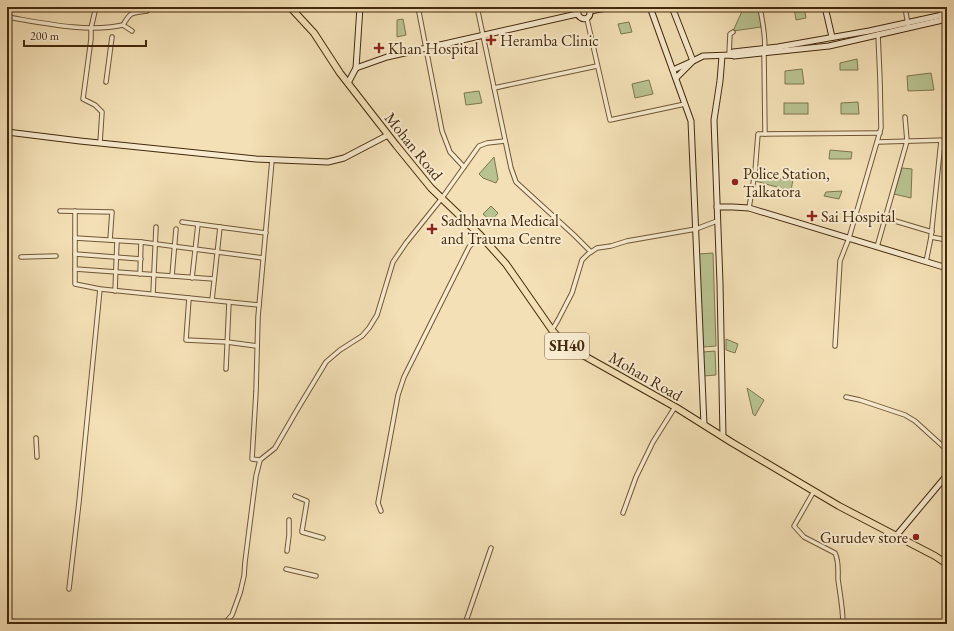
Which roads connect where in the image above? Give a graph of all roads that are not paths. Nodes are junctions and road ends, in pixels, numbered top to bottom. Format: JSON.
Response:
{"nodes":[{"id":1,"x":96,"y":7,"type":"edge"},
{"id":2,"x":150,"y":7,"type":"edge"},
{"id":3,"x":290,"y":7,"type":"edge"},
{"id":4,"x":360,"y":7,"type":"edge"},
{"id":5,"x":418,"y":7,"type":"edge"},
{"id":6,"x":477,"y":7,"type":"edge"},
{"id":7,"x":580,"y":7,"type":"edge"},
{"id":8,"x":612,"y":7,"type":"edge"},
{"id":9,"x":650,"y":7,"type":"edge"},
{"id":10,"x":672,"y":7,"type":"edge"},
{"id":11,"x":760,"y":7,"type":"edge"},
{"id":12,"x":825,"y":7,"type":"edge"},
{"id":13,"x":905,"y":7,"type":"edge"},
{"id":14,"x":940,"y":7,"type":"edge"},
{"id":15,"x":589,"y":9,"type":"edge"},
{"id":16,"x":577,"y":14,"type":"junction"},
{"id":17,"x":945,"y":14,"type":"edge"},
{"id":18,"x":7,"y":17,"type":"edge"},
{"id":19,"x":587,"y":19,"type":"junction"},
{"id":20,"x":947,"y":19,"type":"edge"},
{"id":21,"x":123,"y":25,"type":"junction"},
{"id":22,"x":908,"y":25,"type":"junction"},
{"id":23,"x":91,"y":28,"type":"junction"},
{"id":24,"x":132,"y":31,"type":"dead end"},
{"id":25,"x":734,"y":32,"type":"dead end"},
{"id":26,"x":877,"y":32,"type":"junction"},
{"id":27,"x":483,"y":36,"type":"junction"},
{"id":28,"x":112,"y":37,"type":"dead end"},
{"id":29,"x":832,"y":38,"type":"junction"},
{"id":30,"x":426,"y":48,"type":"junction"},
{"id":31,"x":764,"y":51,"type":"junction"},
{"id":32,"x":730,"y":54,"type":"junction"},
{"id":33,"x":722,"y":56,"type":"junction"},
{"id":34,"x":693,"y":61,"type":"junction"},
{"id":35,"x":597,"y":66,"type":"junction"},
{"id":36,"x":356,"y":68,"type":"junction"},
{"id":37,"x":673,"y":70,"type":"junction"},
{"id":38,"x":676,"y":78,"type":"junction"},
{"id":39,"x":106,"y":82,"type":"dead end"},
{"id":40,"x":348,"y":83,"type":"junction"},
{"id":41,"x":494,"y":88,"type":"junction"},
{"id":42,"x":685,"y":104,"type":"junction"},
{"id":43,"x":905,"y":117,"type":"dead end"},
{"id":44,"x":7,"y":132,"type":"edge"},
{"id":45,"x":880,"y":133,"type":"junction"},
{"id":46,"x":765,"y":134,"type":"junction"},
{"id":47,"x":388,"y":135,"type":"junction"},
{"id":48,"x":947,"y":140,"type":"edge"},
{"id":49,"x":505,"y":141,"type":"junction"},
{"id":50,"x":907,"y":141,"type":"junction"},
{"id":51,"x":941,"y":141,"type":"junction"},
{"id":52,"x":878,"y":142,"type":"junction"},
{"id":53,"x":100,"y":143,"type":"junction"},
{"id":54,"x":272,"y":160,"type":"junction"},
{"id":55,"x":464,"y":168,"type":"junction"},
{"id":56,"x":442,"y":198,"type":"junction"},
{"id":57,"x":717,"y":207,"type":"junction"},
{"id":58,"x":749,"y":208,"type":"junction"},
{"id":59,"x":60,"y":211,"type":"dead end"},
{"id":60,"x":75,"y":211,"type":"junction"},
{"id":61,"x":885,"y":218,"type":"junction"},
{"id":62,"x":717,"y":220,"type":"junction"},
{"id":63,"x":182,"y":222,"type":"dead end"},
{"id":64,"x":198,"y":224,"type":"junction"},
{"id":65,"x":156,"y":227,"type":"dead end"},
{"id":66,"x":220,"y":227,"type":"junction"},
{"id":67,"x":176,"y":229,"type":"dead end"},
{"id":68,"x":696,"y":229,"type":"junction"},
{"id":69,"x":266,"y":232,"type":"junction"},
{"id":70,"x":932,"y":232,"type":"junction"},
{"id":71,"x":480,"y":235,"type":"junction"},
{"id":72,"x":931,"y":237,"type":"junction"},
{"id":73,"x":75,"y":238,"type":"junction"},
{"id":74,"x":849,"y":238,"type":"junction"},
{"id":75,"x":110,"y":240,"type":"junction"},
{"id":76,"x":947,"y":240,"type":"edge"},
{"id":77,"x":117,"y":241,"type":"junction"},
{"id":78,"x":141,"y":242,"type":"junction"},
{"id":79,"x":155,"y":244,"type":"junction"},
{"id":80,"x":174,"y":247,"type":"junction"},
{"id":81,"x":877,"y":247,"type":"junction"},
{"id":82,"x":196,"y":249,"type":"junction"},
{"id":83,"x":217,"y":252,"type":"junction"},
{"id":84,"x":591,"y":252,"type":"junction"},
{"id":85,"x":75,"y":254,"type":"junction"},
{"id":86,"x":56,"y":256,"type":"dead end"},
{"id":87,"x":21,"y":257,"type":"dead end"},
{"id":88,"x":117,"y":257,"type":"junction"},
{"id":89,"x":141,"y":258,"type":"junction"},
{"id":90,"x":263,"y":258,"type":"junction"},
{"id":91,"x":926,"y":262,"type":"junction"},
{"id":92,"x":75,"y":268,"type":"junction"},
{"id":93,"x":947,"y":268,"type":"edge"},
{"id":94,"x":116,"y":272,"type":"junction"},
{"id":95,"x":140,"y":274,"type":"junction"},
{"id":96,"x":154,"y":275,"type":"junction"},
{"id":97,"x":172,"y":276,"type":"junction"},
{"id":98,"x":192,"y":278,"type":"junction"},
{"id":99,"x":214,"y":279,"type":"junction"},
{"id":100,"x":100,"y":289,"type":"junction"},
{"id":101,"x":115,"y":291,"type":"junction"},
{"id":102,"x":153,"y":294,"type":"junction"},
{"id":103,"x":189,"y":298,"type":"junction"},
{"id":104,"x":212,"y":300,"type":"junction"},
{"id":105,"x":229,"y":302,"type":"junction"},
{"id":106,"x":259,"y":305,"type":"junction"},
{"id":107,"x":552,"y":330,"type":"junction"},
{"id":108,"x":227,"y":342,"type":"junction"},
{"id":109,"x":257,"y":346,"type":"junction"},
{"id":110,"x":835,"y":346,"type":"dead end"},
{"id":111,"x":226,"y":369,"type":"dead end"},
{"id":112,"x":846,"y":397,"type":"dead end"},
{"id":113,"x":675,"y":407,"type":"junction"},
{"id":114,"x":704,"y":425,"type":"junction"},
{"id":115,"x":723,"y":437,"type":"junction"},
{"id":116,"x":36,"y":438,"type":"dead end"},
{"id":117,"x":947,"y":450,"type":"edge"},
{"id":118,"x":37,"y":457,"type":"dead end"},
{"id":119,"x":260,"y":460,"type":"junction"},
{"id":120,"x":947,"y":475,"type":"edge"},
{"id":121,"x":814,"y":491,"type":"junction"},
{"id":122,"x":295,"y":496,"type":"dead end"},
{"id":123,"x":381,"y":511,"type":"dead end"},
{"id":124,"x":623,"y":513,"type":"dead end"},
{"id":125,"x":289,"y":520,"type":"dead end"},
{"id":126,"x":896,"y":536,"type":"junction"},
{"id":127,"x":323,"y":538,"type":"dead end"},
{"id":128,"x":491,"y":548,"type":"dead end"},
{"id":129,"x":287,"y":551,"type":"dead end"},
{"id":130,"x":946,"y":563,"type":"edge"},
{"id":131,"x":286,"y":569,"type":"dead end"},
{"id":132,"x":316,"y":576,"type":"dead end"},
{"id":133,"x":69,"y":589,"type":"dead end"},
{"id":134,"x":224,"y":624,"type":"edge"},
{"id":135,"x":465,"y":624,"type":"edge"},
{"id":136,"x":843,"y":624,"type":"edge"}],
"edges":[{"from":1,"to":23,"type":"street"},
{"from":2,"to":21,"type":"street"},
{"from":3,"to":40,"type":"main road","name":"Mohan Road","number":"SH40"},
{"from":4,"to":36,"type":"street"},
{"from":5,"to":30,"type":"street"},
{"from":6,"to":27,"type":"street"},
{"from":7,"to":16,"type":"street"},
{"from":8,"to":15,"type":"street"},
{"from":9,"to":37,"type":"street"},
{"from":10,"to":34,"type":"street"},
{"from":11,"to":31,"type":"street"},
{"from":12,"to":29,"type":"street"},
{"from":13,"to":22,"type":"street"},
{"from":14,"to":17,"type":"street"},
{"from":15,"to":19,"type":"street"},
{"from":16,"to":19,"type":"street"},
{"from":16,"to":27,"type":"street"},
{"from":17,"to":22,"type":"street"},
{"from":18,"to":23,"type":"street"},
{"from":19,"to":35,"type":"street"},
{"from":20,"to":22,"type":"street"},
{"from":21,"to":23,"type":"street"},
{"from":21,"to":24,"type":"street"},
{"from":22,"to":26,"type":"street"},
{"from":23,"to":53,"type":"street"},
{"from":25,"to":32,"type":"street"},
{"from":26,"to":29,"type":"street"},
{"from":26,"to":31,"type":"street"},
{"from":26,"to":45,"type":"street"},
{"from":27,"to":30,"type":"street"},
{"from":27,"to":41,"type":"street"},
{"from":28,"to":39,"type":"street"},
{"from":29,"to":31,"type":"street"},
{"from":30,"to":36,"type":"street"},
{"from":30,"to":55,"type":"street"},
{"from":31,"to":32,"type":"street"},
{"from":31,"to":46,"type":"street"},
{"from":32,"to":33,"type":"street"},
{"from":33,"to":34,"type":"street"},
{"from":33,"to":57,"type":"street"},
{"from":34,"to":37,"type":"street"},
{"from":34,"to":38,"type":"street"},
{"from":35,"to":41,"type":"street"},
{"from":35,"to":42,"type":"street"},
{"from":36,"to":40,"type":"street"},
{"from":37,"to":38,"type":"street"},
{"from":38,"to":42,"type":"street"},
{"from":40,"to":47,"type":"main road","name":"Mohan Road","number":"SH40"},
{"from":41,"to":49,"type":"street"},
{"from":42,"to":68,"type":"street"},
{"from":43,"to":50,"type":"street"},
{"from":44,"to":53,"type":"street"},
{"from":45,"to":46,"type":"street"},
{"from":45,"to":52,"type":"street"},
{"from":46,"to":58,"type":"street"},
{"from":47,"to":54,"type":"street"},
{"from":47,"to":56,"type":"main road","name":"Mohan Road","number":"SH40"},
{"from":48,"to":51,"type":"street"},
{"from":49,"to":55,"type":"street"},
{"from":49,"to":84,"type":"street"},
{"from":50,"to":51,"type":"street"},
{"from":50,"to":52,"type":"street"},
{"from":50,"to":61,"type":"street"},
{"from":51,"to":70,"type":"street"},
{"from":52,"to":74,"type":"street"},
{"from":53,"to":54,"type":"street"},
{"from":54,"to":69,"type":"street"},
{"from":55,"to":56,"type":"street"},
{"from":56,"to":71,"type":"main road","name":"Mohan Road","number":"SH40"},
{"from":56,"to":119,"type":"street"},
{"from":57,"to":58,"type":"street"},
{"from":57,"to":62,"type":"street"},
{"from":58,"to":74,"type":"street"},
{"from":59,"to":60,"type":"street"},
{"from":60,"to":73,"type":"street"},
{"from":60,"to":75,"type":"street"},
{"from":61,"to":70,"type":"street"},
{"from":61,"to":81,"type":"street"},
{"from":62,"to":68,"type":"street"},
{"from":62,"to":115,"type":"street"},
{"from":63,"to":64,"type":"street"},
{"from":64,"to":66,"type":"street"},
{"from":64,"to":82,"type":"street"},
{"from":65,"to":79,"type":"street"},
{"from":66,"to":69,"type":"street"},
{"from":66,"to":83,"type":"street"},
{"from":67,"to":80,"type":"street"},
{"from":68,"to":84,"type":"street"},
{"from":68,"to":114,"type":"street"},
{"from":69,"to":90,"type":"street"},
{"from":70,"to":72,"type":"street"},
{"from":71,"to":107,"type":"main road","name":"Mohan Road","number":"SH40"},
{"from":71,"to":123,"type":"street"},
{"from":72,"to":76,"type":"street"},
{"from":72,"to":91,"type":"street"},
{"from":73,"to":75,"type":"street"},
{"from":73,"to":85,"type":"street"},
{"from":74,"to":81,"type":"street"},
{"from":74,"to":110,"type":"street"},
{"from":75,"to":77,"type":"street"},
{"from":77,"to":78,"type":"street"},
{"from":77,"to":88,"type":"street"},
{"from":78,"to":79,"type":"street"},
{"from":78,"to":89,"type":"street"},
{"from":79,"to":80,"type":"street"},
{"from":79,"to":96,"type":"street"},
{"from":80,"to":82,"type":"street"},
{"from":80,"to":97,"type":"street"},
{"from":81,"to":91,"type":"street"},
{"from":82,"to":83,"type":"street"},
{"from":82,"to":98,"type":"street"},
{"from":83,"to":90,"type":"street"},
{"from":83,"to":99,"type":"street"},
{"from":84,"to":107,"type":"street"},
{"from":85,"to":88,"type":"street"},
{"from":85,"to":92,"type":"street"},
{"from":86,"to":87,"type":"street"},
{"from":88,"to":89,"type":"street"},
{"from":88,"to":94,"type":"street"},
{"from":89,"to":95,"type":"street"},
{"from":90,"to":106,"type":"street"},
{"from":91,"to":93,"type":"street"},
{"from":92,"to":94,"type":"street"},
{"from":92,"to":100,"type":"street"},
{"from":94,"to":95,"type":"street"},
{"from":94,"to":101,"type":"street"},
{"from":95,"to":96,"type":"street"},
{"from":96,"to":97,"type":"street"},
{"from":96,"to":102,"type":"street"},
{"from":97,"to":98,"type":"street"},
{"from":98,"to":99,"type":"street"},
{"from":99,"to":104,"type":"street"},
{"from":100,"to":101,"type":"street"},
{"from":100,"to":133,"type":"street"},
{"from":101,"to":102,"type":"street"},
{"from":102,"to":103,"type":"street"},
{"from":103,"to":104,"type":"street"},
{"from":103,"to":108,"type":"street"},
{"from":104,"to":105,"type":"street"},
{"from":105,"to":106,"type":"street"},
{"from":105,"to":108,"type":"street"},
{"from":106,"to":109,"type":"street"},
{"from":107,"to":113,"type":"main road","name":"Mohan Road","number":"SH40"},
{"from":108,"to":109,"type":"street"},
{"from":108,"to":111,"type":"street"},
{"from":109,"to":119,"type":"street"},
{"from":112,"to":117,"type":"street"},
{"from":113,"to":114,"type":"main road","name":"Mohan Road","number":"SH40"},
{"from":113,"to":124,"type":"street"},
{"from":114,"to":115,"type":"main road","name":"Mohan Road","number":"SH40"},
{"from":115,"to":121,"type":"main road","name":"Mohan Road","number":"SH40"},
{"from":116,"to":118,"type":"street"},
{"from":119,"to":134,"type":"street"},
{"from":120,"to":126,"type":"street"},
{"from":121,"to":126,"type":"main road","name":"Mohan Road","number":"SH40"},
{"from":121,"to":136,"type":"street"},
{"from":122,"to":127,"type":"street"},
{"from":125,"to":129,"type":"street"},
{"from":126,"to":130,"type":"main road","name":"Mohan Road","number":"SH40"},
{"from":128,"to":135,"type":"street"},
{"from":131,"to":132,"type":"street"}]}
